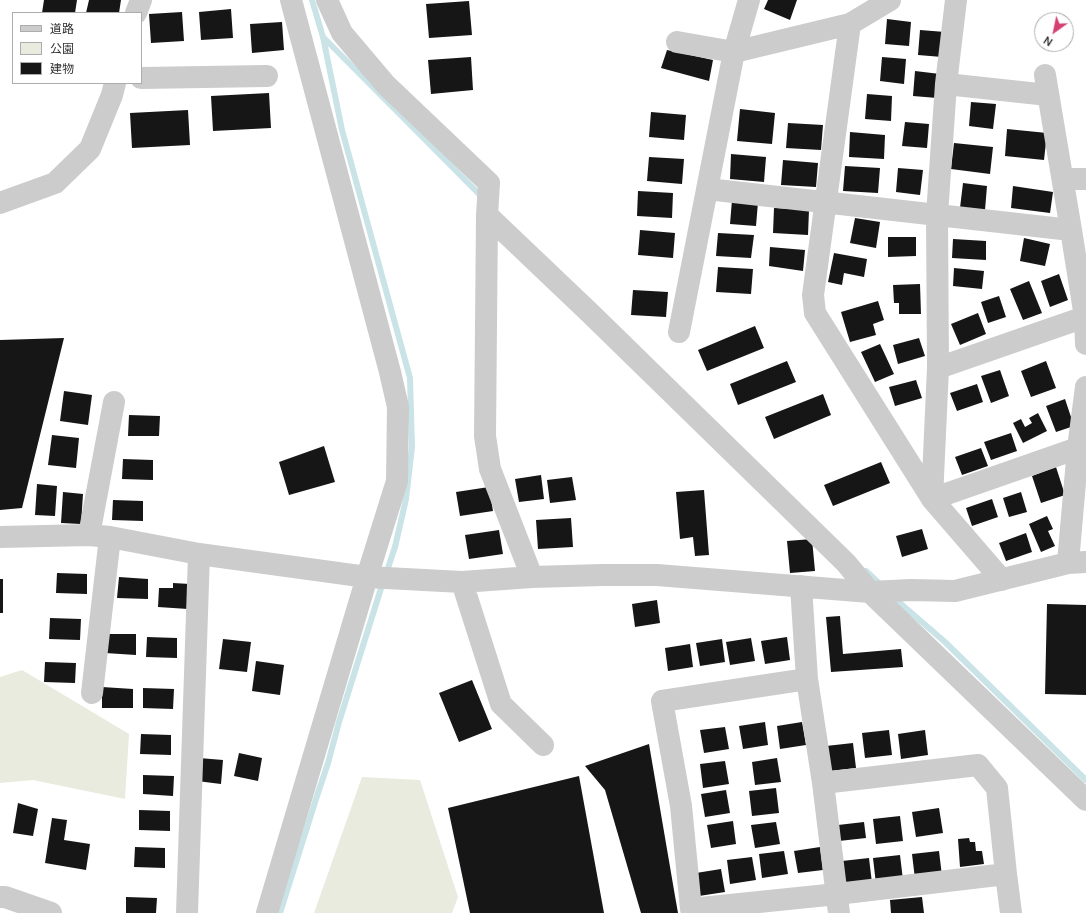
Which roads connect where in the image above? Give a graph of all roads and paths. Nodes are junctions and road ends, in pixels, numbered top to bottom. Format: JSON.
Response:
{"nodes":[{"id":1,"x":141,"y":0,"type":"edge"},
{"id":2,"x":291,"y":0,"type":"edge"},
{"id":3,"x":327,"y":0,"type":"edge"},
{"id":4,"x":749,"y":0,"type":"edge"},
{"id":5,"x":890,"y":0,"type":"edge"},
{"id":6,"x":956,"y":0,"type":"edge"},
{"id":7,"x":136,"y":12,"type":"edge"},
{"id":8,"x":850,"y":24,"type":"junction"},
{"id":9,"x":677,"y":42,"type":"dead end"},
{"id":10,"x":734,"y":52,"type":"junction"},
{"id":11,"x":267,"y":76,"type":"dead end"},
{"id":12,"x":142,"y":78,"type":"edge"},
{"id":13,"x":115,"y":84,"type":"edge"},
{"id":14,"x":946,"y":84,"type":"junction"},
{"id":15,"x":1063,"y":179,"type":"junction"},
{"id":16,"x":1086,"y":179,"type":"edge"},
{"id":17,"x":707,"y":189,"type":"junction"},
{"id":18,"x":0,"y":203,"type":"edge"},
{"id":19,"x":826,"y":203,"type":"junction"},
{"id":20,"x":488,"y":212,"type":"junction"},
{"id":21,"x":937,"y":215,"type":"junction"},
{"id":22,"x":1072,"y":230,"type":"junction"},
{"id":23,"x":1085,"y":317,"type":"edge"},
{"id":24,"x":680,"y":332,"type":"dead end"},
{"id":25,"x":1086,"y":344,"type":"edge"},
{"id":26,"x":938,"y":368,"type":"junction"},
{"id":27,"x":1086,"y":387,"type":"edge"},
{"id":28,"x":114,"y":402,"type":"dead end"},
{"id":29,"x":1078,"y":448,"type":"junction"},
{"id":30,"x":932,"y":499,"type":"junction"},
{"id":31,"x":99,"y":536,"type":"junction"},
{"id":32,"x":0,"y":537,"type":"edge"},
{"id":33,"x":199,"y":554,"type":"junction"},
{"id":34,"x":1077,"y":563,"type":"edge"},
{"id":35,"x":369,"y":577,"type":"junction"},
{"id":36,"x":532,"y":577,"type":"junction"},
{"id":37,"x":1002,"y":580,"type":"junction"},
{"id":38,"x":462,"y":582,"type":"junction"},
{"id":39,"x":801,"y":586,"type":"junction"},
{"id":40,"x":874,"y":592,"type":"junction"},
{"id":41,"x":807,"y":679,"type":"junction"},
{"id":42,"x":92,"y":693,"type":"dead end"},
{"id":43,"x":543,"y":745,"type":"dead end"},
{"id":44,"x":823,"y":783,"type":"junction"},
{"id":45,"x":1086,"y":800,"type":"edge"},
{"id":46,"x":1006,"y":874,"type":"junction"},
{"id":47,"x":0,"y":897,"type":"edge"},
{"id":48,"x":838,"y":903,"type":"edge"},
{"id":49,"x":51,"y":913,"type":"edge"},
{"id":50,"x":187,"y":913,"type":"edge"},
{"id":51,"x":267,"y":913,"type":"edge"},
{"id":52,"x":1011,"y":913,"type":"edge"}],
"edges":[{"from":1,"to":7,"type":"street"},
{"from":2,"to":35,"type":"street"},
{"from":3,"to":20,"type":"street"},
{"from":4,"to":10,"type":"street"},
{"from":5,"to":8,"type":"street"},
{"from":6,"to":14,"type":"street"},
{"from":8,"to":10,"type":"street"},
{"from":8,"to":19,"type":"street"},
{"from":9,"to":10,"type":"street"},
{"from":10,"to":17,"type":"street"},
{"from":11,"to":12,"type":"street"},
{"from":13,"to":18,"type":"street"},
{"from":14,"to":15,"type":"street"},
{"from":14,"to":21,"type":"street"},
{"from":15,"to":16,"type":"street"},
{"from":15,"to":22,"type":"street"},
{"from":17,"to":19,"type":"street"},
{"from":17,"to":24,"type":"street"},
{"from":19,"to":21,"type":"street"},
{"from":19,"to":30,"type":"street"},
{"from":20,"to":36,"type":"street"},
{"from":20,"to":40,"type":"street"},
{"from":21,"to":22,"type":"street"},
{"from":21,"to":26,"type":"street"},
{"from":22,"to":23,"type":"street"},
{"from":23,"to":25,"type":"street"},
{"from":23,"to":26,"type":"street"},
{"from":26,"to":30,"type":"street"},
{"from":27,"to":29,"type":"street"},
{"from":28,"to":31,"type":"street"},
{"from":29,"to":30,"type":"street"},
{"from":29,"to":34,"type":"street"},
{"from":30,"to":37,"type":"street"},
{"from":31,"to":32,"type":"street"},
{"from":31,"to":33,"type":"street"},
{"from":31,"to":42,"type":"street"},
{"from":33,"to":35,"type":"street"},
{"from":33,"to":50,"type":"street"},
{"from":34,"to":37,"type":"street"},
{"from":35,"to":38,"type":"street"},
{"from":35,"to":51,"type":"street"},
{"from":36,"to":38,"type":"street"},
{"from":36,"to":39,"type":"street"},
{"from":37,"to":40,"type":"street"},
{"from":38,"to":43,"type":"street"},
{"from":39,"to":40,"type":"street"},
{"from":39,"to":41,"type":"street"},
{"from":40,"to":45,"type":"street"},
{"from":41,"to":44,"type":"street"},
{"from":41,"to":48,"type":"street"},
{"from":44,"to":46,"type":"street"},
{"from":44,"to":48,"type":"street"},
{"from":46,"to":48,"type":"street"},
{"from":46,"to":52,"type":"street"},
{"from":47,"to":49,"type":"street"}]}
